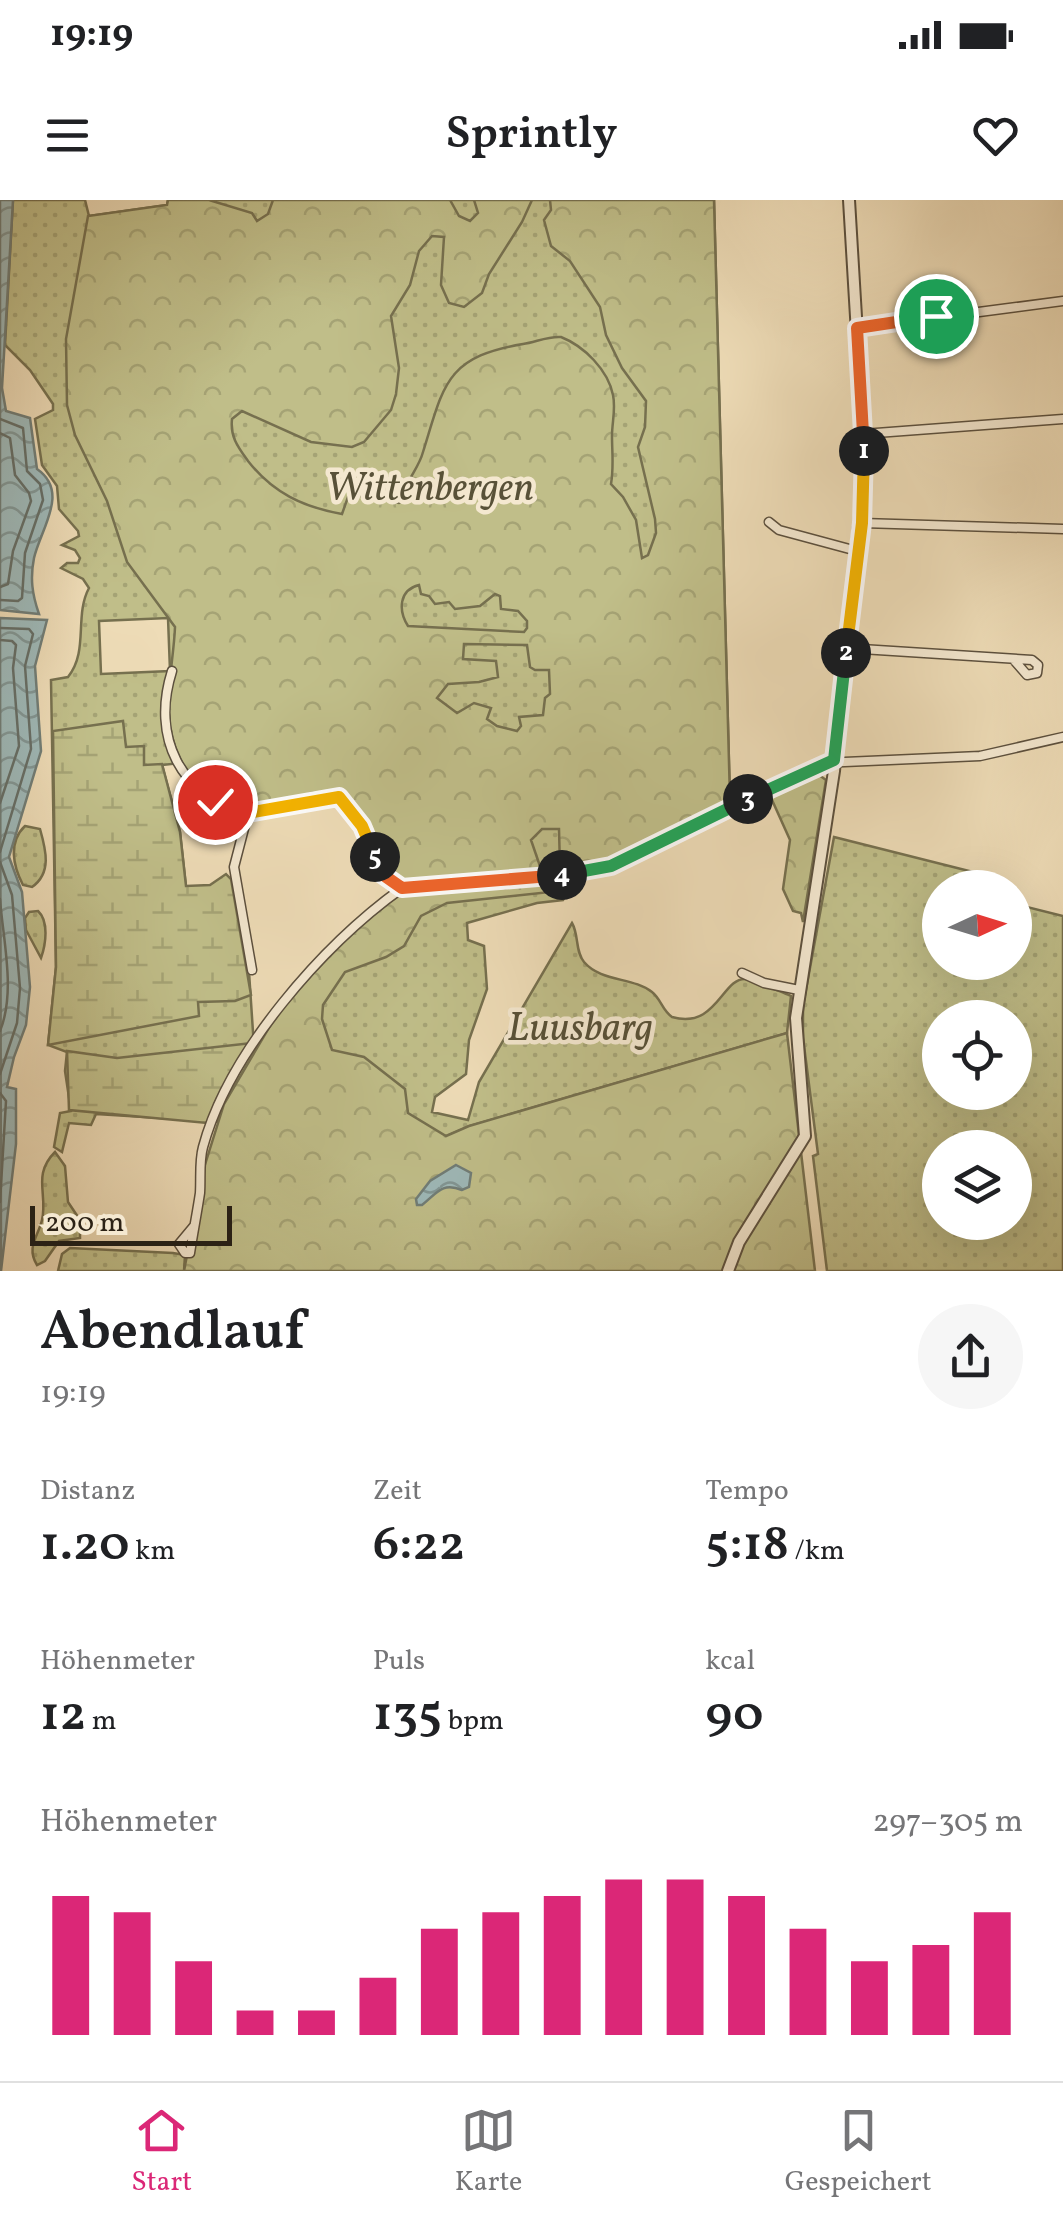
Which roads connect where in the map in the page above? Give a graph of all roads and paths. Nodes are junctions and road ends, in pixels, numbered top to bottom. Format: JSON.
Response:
{"nodes":[{"id":1,"x":849,"y":200,"type":"edge"},
{"id":2,"x":1063,"y":301,"type":"edge"},
{"id":3,"x":857,"y":328,"type":"junction"},
{"id":4,"x":1063,"y":419,"type":"edge"},
{"id":5,"x":864,"y":434,"type":"junction"},
{"id":6,"x":769,"y":522,"type":"dead end"},
{"id":7,"x":862,"y":523,"type":"junction"},
{"id":8,"x":1063,"y":529,"type":"edge"},
{"id":9,"x":857,"y":550,"type":"junction"},
{"id":10,"x":846,"y":648,"type":"junction"},
{"id":11,"x":1013,"y":659,"type":"dead end"},
{"id":12,"x":172,"y":671,"type":"dead end"},
{"id":13,"x":1061,"y":737,"type":"edge"},
{"id":14,"x":1063,"y":748,"type":"edge"},
{"id":15,"x":834,"y":760,"type":"junction"},
{"id":16,"x":248,"y":813,"type":"junction"},
{"id":17,"x":402,"y":888,"type":"junction"},
{"id":18,"x":252,"y":970,"type":"dead end"},
{"id":19,"x":742,"y":973,"type":"dead end"},
{"id":20,"x":799,"y":990,"type":"junction"},
{"id":21,"x":194,"y":1226,"type":"dead end"},
{"id":22,"x":728,"y":1271,"type":"edge"}],
"edges":[{"from":1,"to":3,"type":"street"},
{"from":2,"to":3,"type":"street"},
{"from":3,"to":5,"type":"street"},
{"from":4,"to":5,"type":"street"},
{"from":5,"to":7,"type":"street"},
{"from":6,"to":9,"type":"street"},
{"from":7,"to":8,"type":"street"},
{"from":7,"to":9,"type":"street"},
{"from":9,"to":10,"type":"street"},
{"from":10,"to":11,"type":"street"},
{"from":10,"to":15,"type":"street"},
{"from":12,"to":16,"type":"street"},
{"from":13,"to":14,"type":"street"},
{"from":13,"to":15,"type":"street"},
{"from":15,"to":17,"type":"street"},
{"from":15,"to":20,"type":"street"},
{"from":16,"to":17,"type":"street"},
{"from":16,"to":18,"type":"street"},
{"from":17,"to":21,"type":"street"},
{"from":19,"to":20,"type":"street"},
{"from":20,"to":22,"type":"street"}]}
